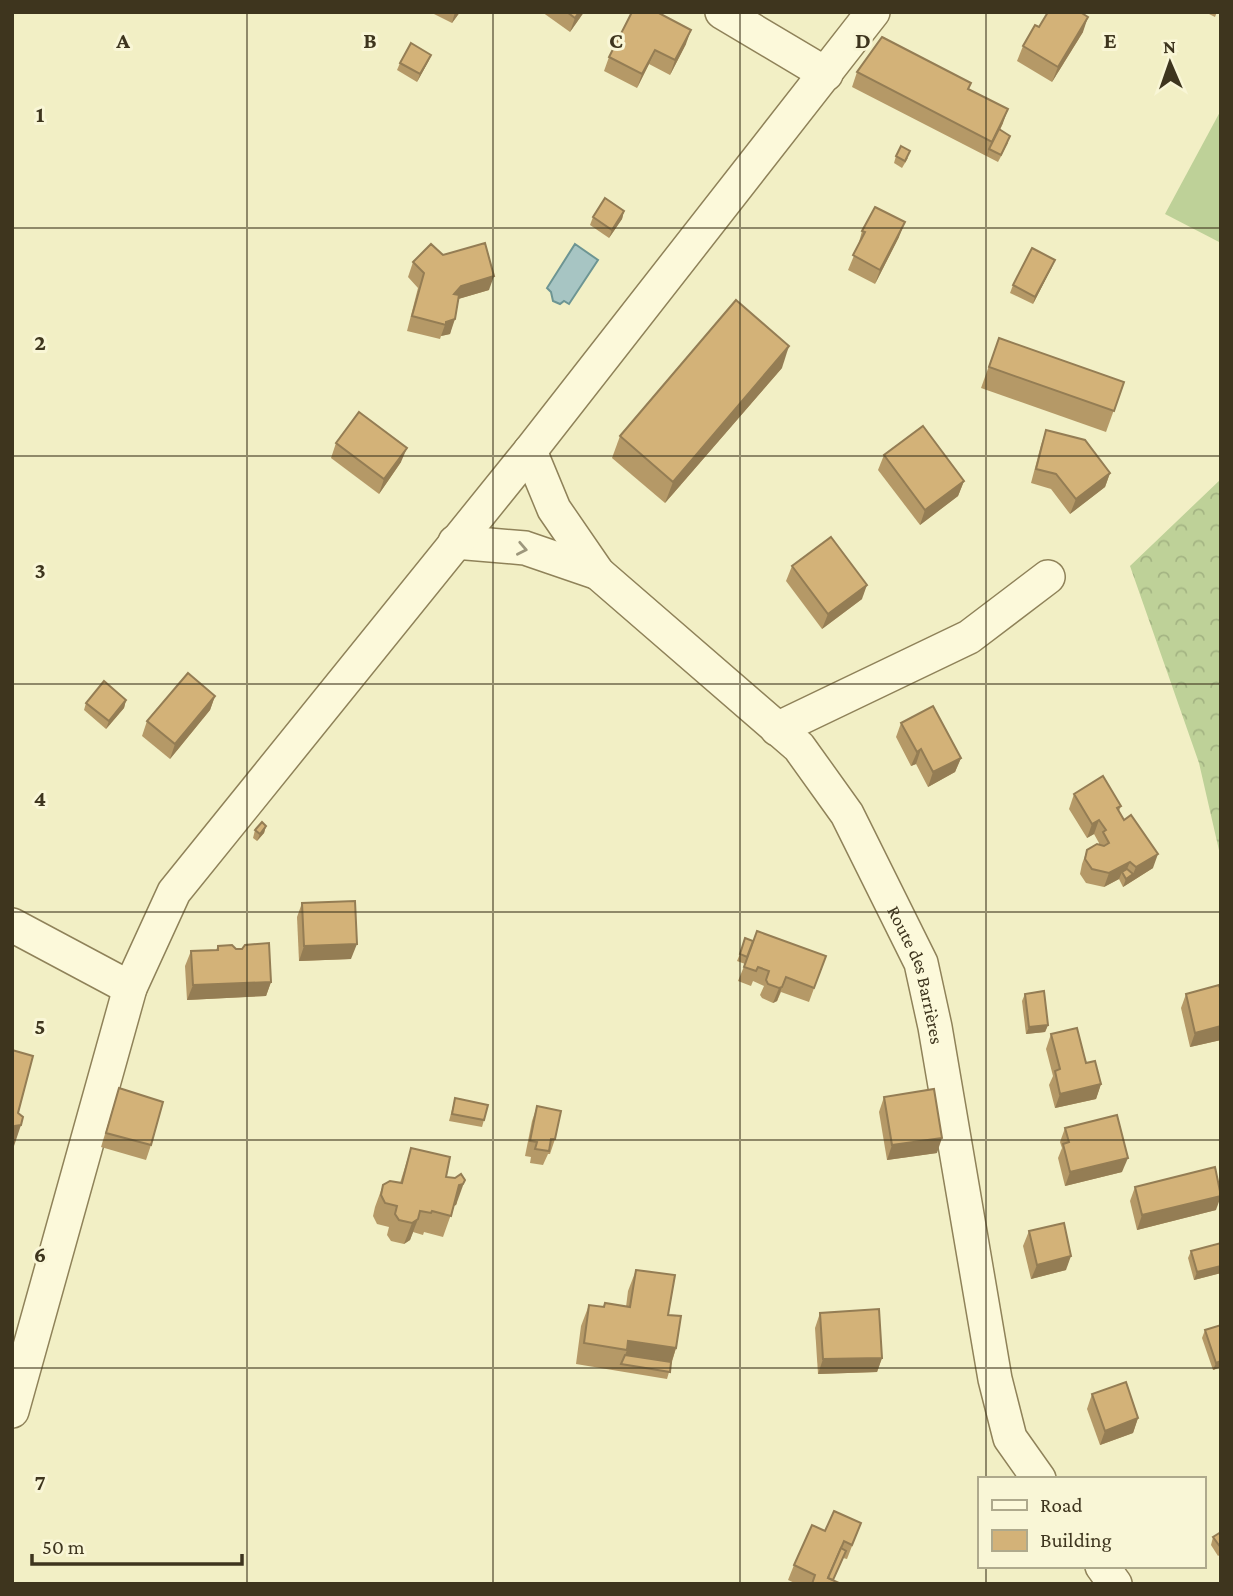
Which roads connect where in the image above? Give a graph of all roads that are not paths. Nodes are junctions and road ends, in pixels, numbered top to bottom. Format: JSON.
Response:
{"nodes":[{"id":1,"x":722,"y":12,"type":"edge"},
{"id":2,"x":873,"y":12,"type":"edge"},
{"id":3,"x":827,"y":74,"type":"junction"},
{"id":4,"x":530,"y":451,"type":"junction"},
{"id":5,"x":455,"y":542,"type":"junction"},
{"id":6,"x":598,"y":573,"type":"junction"},
{"id":7,"x":1048,"y":577,"type":"dead end"},
{"id":8,"x":778,"y":729,"type":"junction"},
{"id":9,"x":12,"y":925,"type":"edge"},
{"id":10,"x":130,"y":988,"type":"junction"},
{"id":11,"x":12,"y":1411,"type":"edge"},
{"id":12,"x":1038,"y":1477,"type":"edge"},
{"id":13,"x":1103,"y":1568,"type":"edge"},
{"id":14,"x":1115,"y":1584,"type":"edge"}],
"edges":[{"from":1,"to":3,"type":"street"},
{"from":2,"to":3,"type":"street"},
{"from":3,"to":4,"type":"street"},
{"from":4,"to":5,"type":"street"},
{"from":4,"to":6,"type":"street","name":"Route des Barrières"},
{"from":5,"to":6,"type":"street","name":"Route des Barrières","one_way":true},
{"from":5,"to":10,"type":"street"},
{"from":6,"to":8,"type":"street","name":"Route des Barrières"},
{"from":7,"to":8,"type":"street"},
{"from":8,"to":12,"type":"street","name":"Route des Barrières"},
{"from":9,"to":10,"type":"street"},
{"from":10,"to":11,"type":"street"},
{"from":13,"to":14,"type":"street"}]}
